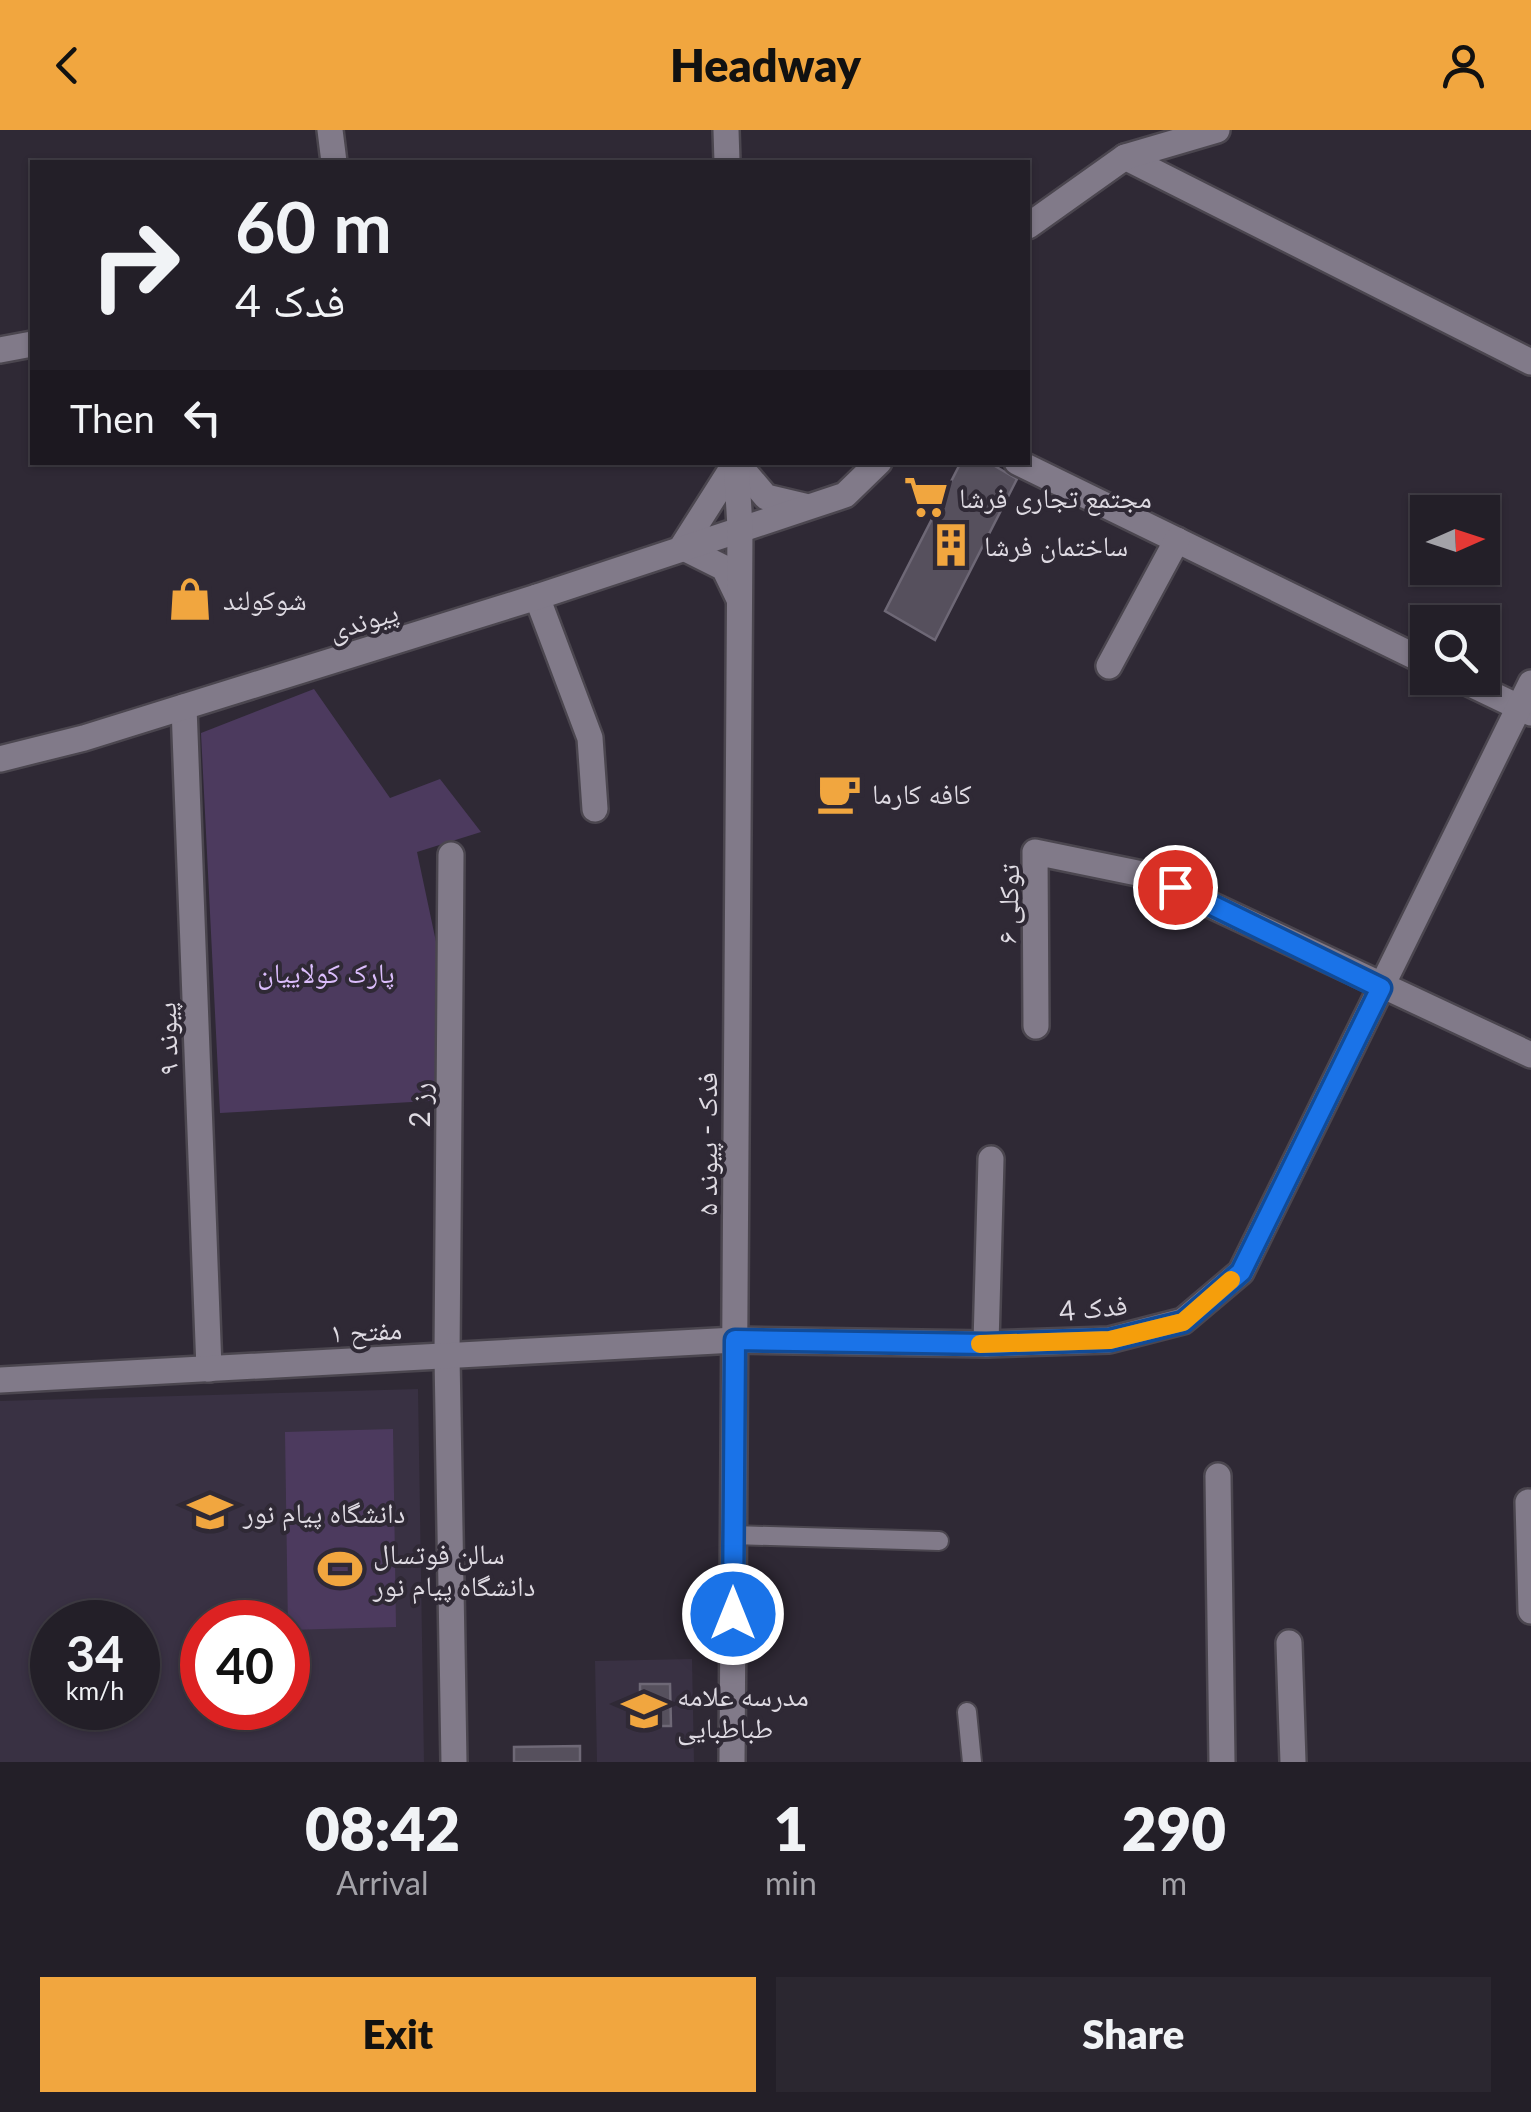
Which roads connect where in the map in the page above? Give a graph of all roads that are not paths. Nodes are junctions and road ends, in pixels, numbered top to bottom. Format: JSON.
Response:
{"nodes":[{"id":1,"x":330,"y":130,"type":"edge"},
{"id":2,"x":726,"y":130,"type":"edge"},
{"id":3,"x":1214,"y":130,"type":"edge"},
{"id":4,"x":1124,"y":157,"type":"junction"},
{"id":5,"x":334,"y":160,"type":"edge"},
{"id":6,"x":728,"y":160,"type":"edge"},
{"id":7,"x":1030,"y":225,"type":"edge"},
{"id":8,"x":30,"y":344,"type":"edge"},
{"id":9,"x":0,"y":350,"type":"edge"},
{"id":10,"x":1531,"y":362,"type":"edge"},
{"id":11,"x":734,"y":465,"type":"edge"},
{"id":12,"x":736,"y":465,"type":"edge"},
{"id":13,"x":739,"y":465,"type":"edge"},
{"id":14,"x":875,"y":465,"type":"edge"},
{"id":15,"x":1024,"y":465,"type":"edge"},
{"id":16,"x":809,"y":507,"type":"junction"},
{"id":17,"x":740,"y":527,"type":"junction"},
{"id":18,"x":1176,"y":540,"type":"junction"},
{"id":19,"x":682,"y":547,"type":"junction"},
{"id":20,"x":536,"y":597,"type":"junction"},
{"id":21,"x":740,"y":607,"type":"junction"},
{"id":22,"x":1410,"y":654,"type":"edge"},
{"id":23,"x":1109,"y":666,"type":"dead end"},
{"id":24,"x":1531,"y":682,"type":"edge"},
{"id":25,"x":1494,"y":695,"type":"edge"},
{"id":26,"x":184,"y":707,"type":"junction"},
{"id":27,"x":1525,"y":710,"type":"edge"},
{"id":28,"x":0,"y":759,"type":"edge"},
{"id":29,"x":596,"y":809,"type":"dead end"},
{"id":30,"x":451,"y":854,"type":"dead end"},
{"id":31,"x":1381,"y":988,"type":"junction"},
{"id":32,"x":1036,"y":1026,"type":"dead end"},
{"id":33,"x":1531,"y":1054,"type":"edge"},
{"id":34,"x":991,"y":1159,"type":"dead end"},
{"id":35,"x":735,"y":1340,"type":"junction"},
{"id":36,"x":986,"y":1344,"type":"junction"},
{"id":37,"x":448,"y":1356,"type":"junction"},
{"id":38,"x":209,"y":1369,"type":"junction"},
{"id":39,"x":0,"y":1380,"type":"edge"},
{"id":40,"x":1218,"y":1476,"type":"dead end"},
{"id":41,"x":1528,"y":1502,"type":"dead end"},
{"id":42,"x":734,"y":1535,"type":"junction"},
{"id":43,"x":939,"y":1540,"type":"dead end"},
{"id":44,"x":1531,"y":1611,"type":"edge"},
{"id":45,"x":1289,"y":1643,"type":"dead end"},
{"id":46,"x":967,"y":1712,"type":"dead end"},
{"id":47,"x":454,"y":1762,"type":"edge"},
{"id":48,"x":732,"y":1762,"type":"edge"},
{"id":49,"x":972,"y":1762,"type":"edge"},
{"id":50,"x":1222,"y":1762,"type":"edge"},
{"id":51,"x":1293,"y":1762,"type":"edge"}],
"edges":[{"from":1,"to":5,"type":"street"},
{"from":2,"to":6,"type":"street"},
{"from":3,"to":4,"type":"street"},
{"from":4,"to":7,"type":"street"},
{"from":4,"to":10,"type":"street"},
{"from":8,"to":9,"type":"street"},
{"from":11,"to":19,"type":"street"},
{"from":12,"to":17,"type":"street","name":"فدک - پیوند ۵"},
{"from":13,"to":16,"type":"street"},
{"from":14,"to":16,"type":"street"},
{"from":15,"to":18,"type":"street"},
{"from":16,"to":17,"type":"street","name":"پیوندی"},
{"from":17,"to":19,"type":"street","name":"پیوندی"},
{"from":17,"to":21,"type":"street","name":"فدک - پیوند ۵"},
{"from":18,"to":22,"type":"street"},
{"from":18,"to":23,"type":"street"},
{"from":19,"to":20,"type":"street","name":"پیوندی"},
{"from":19,"to":21,"type":"street"},
{"from":20,"to":26,"type":"street","name":"پیوندی"},
{"from":20,"to":29,"type":"street"},
{"from":21,"to":35,"type":"street","name":"فدک - پیوند ۵"},
{"from":24,"to":27,"type":"street","name":"فدک 4"},
{"from":25,"to":27,"type":"street"},
{"from":26,"to":28,"type":"street","name":"پیوندی"},
{"from":26,"to":38,"type":"street","name":"پیوند ۹"},
{"from":27,"to":31,"type":"street","name":"فدک 4"},
{"from":30,"to":37,"type":"street","name":"رز 2"},
{"from":31,"to":32,"type":"street","name":"توکلی ۶"},
{"from":31,"to":33,"type":"street"},
{"from":31,"to":36,"type":"street","name":"فدک 4"},
{"from":34,"to":36,"type":"street"},
{"from":35,"to":36,"type":"street","name":"فدک 4"},
{"from":35,"to":37,"type":"street","name":"مفتح ۱"},
{"from":35,"to":42,"type":"street","name":"فدک - پیوند ۵"},
{"from":37,"to":38,"type":"street","name":"مفتح ۱"},
{"from":37,"to":47,"type":"street","name":"رز 2"},
{"from":38,"to":39,"type":"street","name":"مفتح ۱"},
{"from":40,"to":50,"type":"street"},
{"from":41,"to":44,"type":"street"},
{"from":42,"to":43,"type":"lane"},
{"from":42,"to":48,"type":"street","name":"فدک - پیوند ۵"},
{"from":45,"to":51,"type":"street"},
{"from":46,"to":49,"type":"lane"}]}
